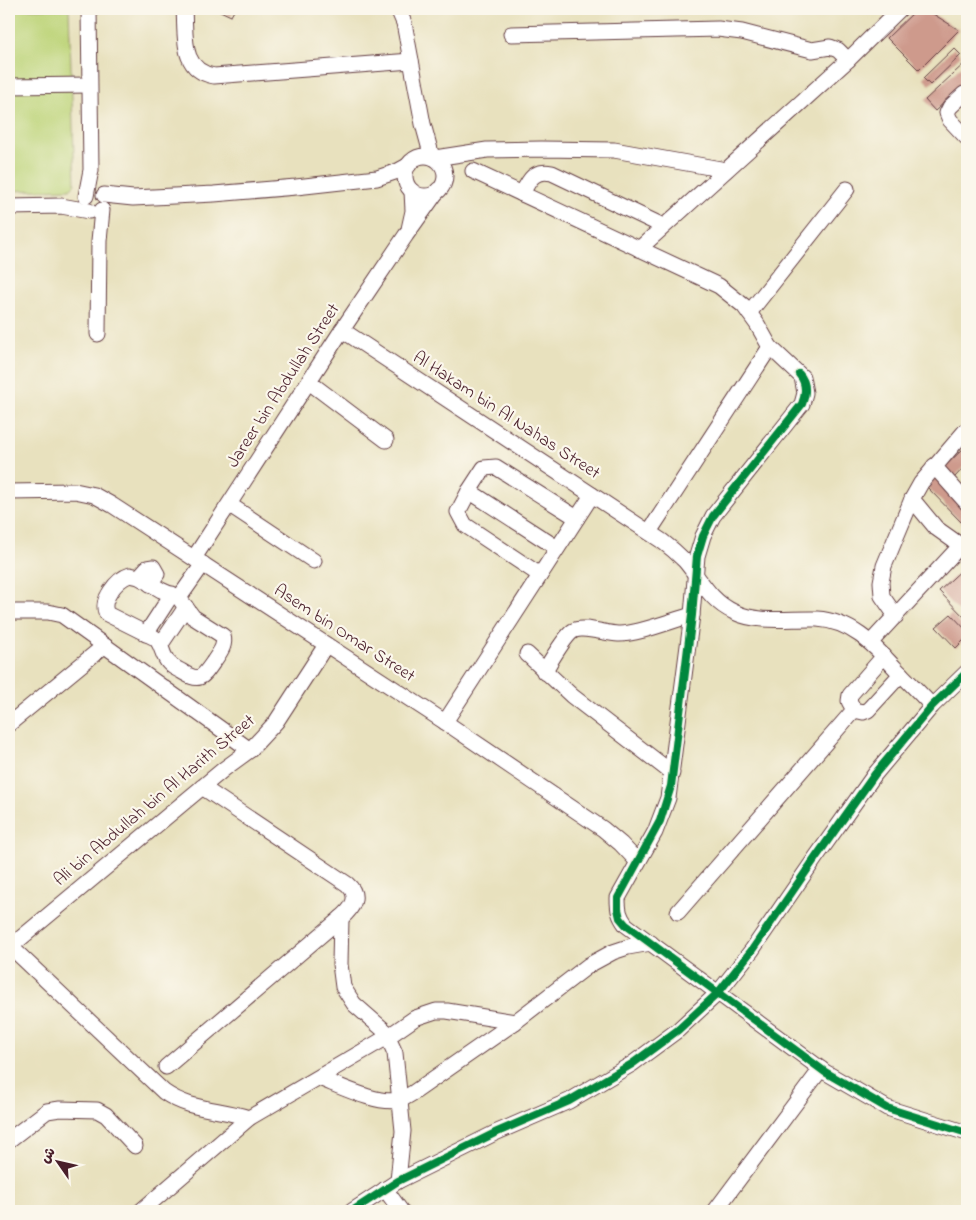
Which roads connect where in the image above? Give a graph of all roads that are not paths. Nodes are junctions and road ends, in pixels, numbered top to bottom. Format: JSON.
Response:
{"nodes":[{"id":1,"x":89,"y":9,"type":"edge"},
{"id":2,"x":184,"y":9,"type":"edge"},
{"id":3,"x":398,"y":9,"type":"edge"},
{"id":4,"x":900,"y":9,"type":"edge"},
{"id":5,"x":405,"y":16,"type":"edge"},
{"id":6,"x":511,"y":34,"type":"dead end"},
{"id":7,"x":411,"y":60,"type":"junction"},
{"id":8,"x":848,"y":60,"type":"junction"},
{"id":9,"x":90,"y":85,"type":"junction"},
{"id":10,"x":9,"y":86,"type":"edge"},
{"id":11,"x":964,"y":94,"type":"dead end"},
{"id":12,"x":423,"y":124,"type":"junction"},
{"id":13,"x":967,"y":138,"type":"edge"},
{"id":14,"x":524,"y":149,"type":"junction"},
{"id":15,"x":541,"y":149,"type":"junction"},
{"id":16,"x":467,"y":154,"type":"junction"},
{"id":17,"x":434,"y":158,"type":"junction"},
{"id":18,"x":412,"y":162,"type":"junction"},
{"id":19,"x":726,"y":170,"type":"junction"},
{"id":20,"x":472,"y":171,"type":"dead end"},
{"id":21,"x":538,"y":174,"type":"junction"},
{"id":22,"x":445,"y":175,"type":"junction"},
{"id":23,"x":376,"y":178,"type":"junction"},
{"id":24,"x":410,"y":188,"type":"junction"},
{"id":25,"x":438,"y":190,"type":"junction"},
{"id":26,"x":847,"y":190,"type":"dead end"},
{"id":27,"x":522,"y":194,"type":"junction"},
{"id":28,"x":95,"y":203,"type":"junction"},
{"id":29,"x":9,"y":207,"type":"edge"},
{"id":30,"x":663,"y":226,"type":"junction"},
{"id":31,"x":406,"y":236,"type":"junction"},
{"id":32,"x":639,"y":249,"type":"junction"},
{"id":33,"x":749,"y":312,"type":"junction"},
{"id":34,"x":342,"y":330,"type":"junction"},
{"id":35,"x":98,"y":334,"type":"dead end"},
{"id":36,"x":770,"y":347,"type":"junction"},
{"id":37,"x":309,"y":382,"type":"junction"},
{"id":38,"x":966,"y":430,"type":"dead end"},
{"id":39,"x":386,"y":440,"type":"dead end"},
{"id":40,"x":934,"y":466,"type":"junction"},
{"id":41,"x":469,"y":491,"type":"junction"},
{"id":42,"x":9,"y":492,"type":"edge"},
{"id":43,"x":592,"y":495,"type":"junction"},
{"id":44,"x":912,"y":500,"type":"junction"},
{"id":45,"x":967,"y":503,"type":"edge"},
{"id":46,"x":230,"y":505,"type":"junction"},
{"id":47,"x":577,"y":518,"type":"junction"},
{"id":48,"x":649,"y":532,"type":"junction"},
{"id":49,"x":964,"y":547,"type":"edge"},
{"id":50,"x":557,"y":548,"type":"junction"},
{"id":51,"x":199,"y":561,"type":"junction"},
{"id":52,"x":314,"y":561,"type":"dead end"},
{"id":53,"x":540,"y":576,"type":"junction"},
{"id":54,"x":696,"y":577,"type":"junction"},
{"id":55,"x":179,"y":600,"type":"junction"},
{"id":56,"x":9,"y":612,"type":"edge"},
{"id":57,"x":692,"y":615,"type":"junction"},
{"id":58,"x":896,"y":616,"type":"junction"},
{"id":59,"x":146,"y":634,"type":"junction"},
{"id":60,"x":870,"y":642,"type":"junction"},
{"id":61,"x":161,"y":644,"type":"junction"},
{"id":62,"x":326,"y":644,"type":"junction"},
{"id":63,"x":104,"y":646,"type":"junction"},
{"id":64,"x":527,"y":654,"type":"dead end"},
{"id":65,"x":884,"y":656,"type":"junction"},
{"id":66,"x":544,"y":672,"type":"junction"},
{"id":67,"x":967,"y":672,"type":"edge"},
{"id":68,"x":901,"y":674,"type":"junction"},
{"id":69,"x":932,"y":706,"type":"junction"},
{"id":70,"x":854,"y":710,"type":"junction"},
{"id":71,"x":445,"y":722,"type":"junction"},
{"id":72,"x":9,"y":724,"type":"edge"},
{"id":73,"x":250,"y":750,"type":"junction"},
{"id":74,"x":672,"y":773,"type":"junction"},
{"id":75,"x":202,"y":788,"type":"junction"},
{"id":76,"x":637,"y":861,"type":"junction"},
{"id":77,"x":678,"y":912,"type":"dead end"},
{"id":78,"x":341,"y":918,"type":"junction"},
{"id":79,"x":651,"y":943,"type":"junction"},
{"id":80,"x":10,"y":948,"type":"edge"},
{"id":81,"x":718,"y":993,"type":"junction"},
{"id":82,"x":515,"y":1022,"type":"junction"},
{"id":83,"x":389,"y":1036,"type":"junction"},
{"id":84,"x":166,"y":1067,"type":"dead end"},
{"id":85,"x":821,"y":1069,"type":"junction"},
{"id":86,"x":319,"y":1078,"type":"junction"},
{"id":87,"x":400,"y":1100,"type":"junction"},
{"id":88,"x":249,"y":1118,"type":"junction"},
{"id":89,"x":967,"y":1133,"type":"edge"},
{"id":90,"x":9,"y":1140,"type":"edge"},
{"id":91,"x":135,"y":1146,"type":"dead end"},
{"id":92,"x":398,"y":1180,"type":"junction"},
{"id":93,"x":385,"y":1189,"type":"junction"},
{"id":94,"x":141,"y":1211,"type":"edge"},
{"id":95,"x":352,"y":1211,"type":"edge"},
{"id":96,"x":401,"y":1211,"type":"edge"},
{"id":97,"x":716,"y":1211,"type":"edge"}],
"edges":[{"from":1,"to":9,"type":"street"},
{"from":2,"to":7,"type":"street"},
{"from":3,"to":5,"type":"street"},
{"from":4,"to":8,"type":"street"},
{"from":5,"to":7,"type":"street"},
{"from":6,"to":8,"type":"street"},
{"from":7,"to":12,"type":"street"},
{"from":8,"to":19,"type":"street"},
{"from":9,"to":10,"type":"street"},
{"from":9,"to":28,"type":"street"},
{"from":11,"to":13,"type":"street"},
{"from":12,"to":17,"type":"street"},
{"from":12,"to":18,"type":"street"},
{"from":14,"to":15,"type":"street"},
{"from":14,"to":16,"type":"street"},
{"from":14,"to":21,"type":"street"},
{"from":15,"to":19,"type":"street"},
{"from":15,"to":21,"type":"street"},
{"from":16,"to":17,"type":"street"},
{"from":16,"to":22,"type":"street"},
{"from":17,"to":18,"type":"street"},
{"from":17,"to":22,"type":"street"},
{"from":18,"to":23,"type":"street"},
{"from":18,"to":24,"type":"street"},
{"from":19,"to":30,"type":"street"},
{"from":20,"to":27,"type":"street"},
{"from":21,"to":27,"type":"street"},
{"from":21,"to":30,"type":"street"},
{"from":22,"to":25,"type":"street"},
{"from":23,"to":24,"type":"street"},
{"from":23,"to":28,"type":"street"},
{"from":24,"to":25,"type":"street"},
{"from":24,"to":31,"type":"street","name":"Jareer bin Abdullah Street"},
{"from":25,"to":31,"type":"street","name":"Jareer bin Abdullah Street"},
{"from":26,"to":33,"type":"street"},
{"from":27,"to":32,"type":"street"},
{"from":28,"to":29,"type":"street"},
{"from":28,"to":35,"type":"street"},
{"from":30,"to":32,"type":"street"},
{"from":31,"to":34,"type":"street","name":"Jareer bin Abdullah Street"},
{"from":32,"to":33,"type":"street"},
{"from":33,"to":36,"type":"street"},
{"from":34,"to":37,"type":"street","name":"Jareer bin Abdullah Street"},
{"from":34,"to":43,"type":"street","name":"Al Hakam bin Al Nahas Street"},
{"from":36,"to":48,"type":"street"},
{"from":36,"to":54,"type":"street"},
{"from":37,"to":39,"type":"street"},
{"from":37,"to":46,"type":"street","name":"Jareer bin Abdullah Street"},
{"from":38,"to":40,"type":"street"},
{"from":40,"to":44,"type":"street"},
{"from":40,"to":45,"type":"street"},
{"from":41,"to":47,"type":"street"},
{"from":41,"to":50,"type":"street"},
{"from":41,"to":53,"type":"street"},
{"from":42,"to":51,"type":"street","name":"Asem bin Omar Street"},
{"from":43,"to":47,"type":"street"},
{"from":43,"to":48,"type":"street","name":"Al Hakam bin Al Nahas Street"},
{"from":44,"to":49,"type":"street"},
{"from":44,"to":58,"type":"street"},
{"from":46,"to":51,"type":"street","name":"Jareer bin Abdullah Street"},
{"from":46,"to":52,"type":"street"},
{"from":47,"to":50,"type":"street"},
{"from":48,"to":54,"type":"street","name":"Al Hakam bin Al Nahas Street"},
{"from":49,"to":58,"type":"street"},
{"from":50,"to":53,"type":"street"},
{"from":51,"to":55,"type":"street","name":"Jareer bin Abdullah Street"},
{"from":51,"to":62,"type":"street","name":"Asem bin Omar Street"},
{"from":53,"to":71,"type":"street"},
{"from":54,"to":57,"type":"street"},
{"from":54,"to":60,"type":"street","name":"Al Hakam bin Al Nahas Street"},
{"from":55,"to":59,"type":"street"},
{"from":55,"to":59,"type":"street"},
{"from":55,"to":61,"type":"street"},
{"from":55,"to":61,"type":"street"},
{"from":56,"to":63,"type":"street"},
{"from":57,"to":66,"type":"street"},
{"from":57,"to":74,"type":"street"},
{"from":58,"to":60,"type":"street"},
{"from":59,"to":61,"type":"street"},
{"from":60,"to":65,"type":"street","name":"Al Hakam bin Al Nahas Street"},
{"from":62,"to":71,"type":"street","name":"Asem bin Omar Street"},
{"from":62,"to":73,"type":"street","name":"Ali bin Abdullah bin Al Harith Street"},
{"from":63,"to":72,"type":"street"},
{"from":63,"to":73,"type":"street"},
{"from":64,"to":66,"type":"street"},
{"from":65,"to":68,"type":"street","name":"Al Hakam bin Al Nahas Street"},
{"from":65,"to":70,"type":"street"},
{"from":66,"to":74,"type":"street"},
{"from":67,"to":69,"type":"street"},
{"from":68,"to":69,"type":"street","name":"Al Hakam bin Al Nahas Street"},
{"from":68,"to":70,"type":"street"},
{"from":69,"to":81,"type":"street"},
{"from":70,"to":77,"type":"street"},
{"from":71,"to":76,"type":"street","name":"Asem bin Omar Street"},
{"from":73,"to":75,"type":"street","name":"Ali bin Abdullah bin Al Harith Street"},
{"from":74,"to":76,"type":"street"},
{"from":75,"to":78,"type":"street"},
{"from":75,"to":80,"type":"street","name":"Ali bin Abdullah bin Al Harith Street"},
{"from":76,"to":79,"type":"street"},
{"from":78,"to":83,"type":"street"},
{"from":78,"to":84,"type":"street"},
{"from":79,"to":81,"type":"street"},
{"from":79,"to":82,"type":"street"},
{"from":80,"to":88,"type":"street"},
{"from":81,"to":85,"type":"street"},
{"from":81,"to":92,"type":"street"},
{"from":82,"to":83,"type":"street"},
{"from":82,"to":87,"type":"street"},
{"from":83,"to":86,"type":"street"},
{"from":83,"to":87,"type":"street"},
{"from":85,"to":89,"type":"street"},
{"from":85,"to":97,"type":"street"},
{"from":86,"to":87,"type":"street"},
{"from":86,"to":88,"type":"street"},
{"from":87,"to":92,"type":"street"},
{"from":88,"to":94,"type":"street"},
{"from":90,"to":91,"type":"street"},
{"from":92,"to":93,"type":"street"},
{"from":93,"to":95,"type":"street"},
{"from":93,"to":96,"type":"street"}]}
